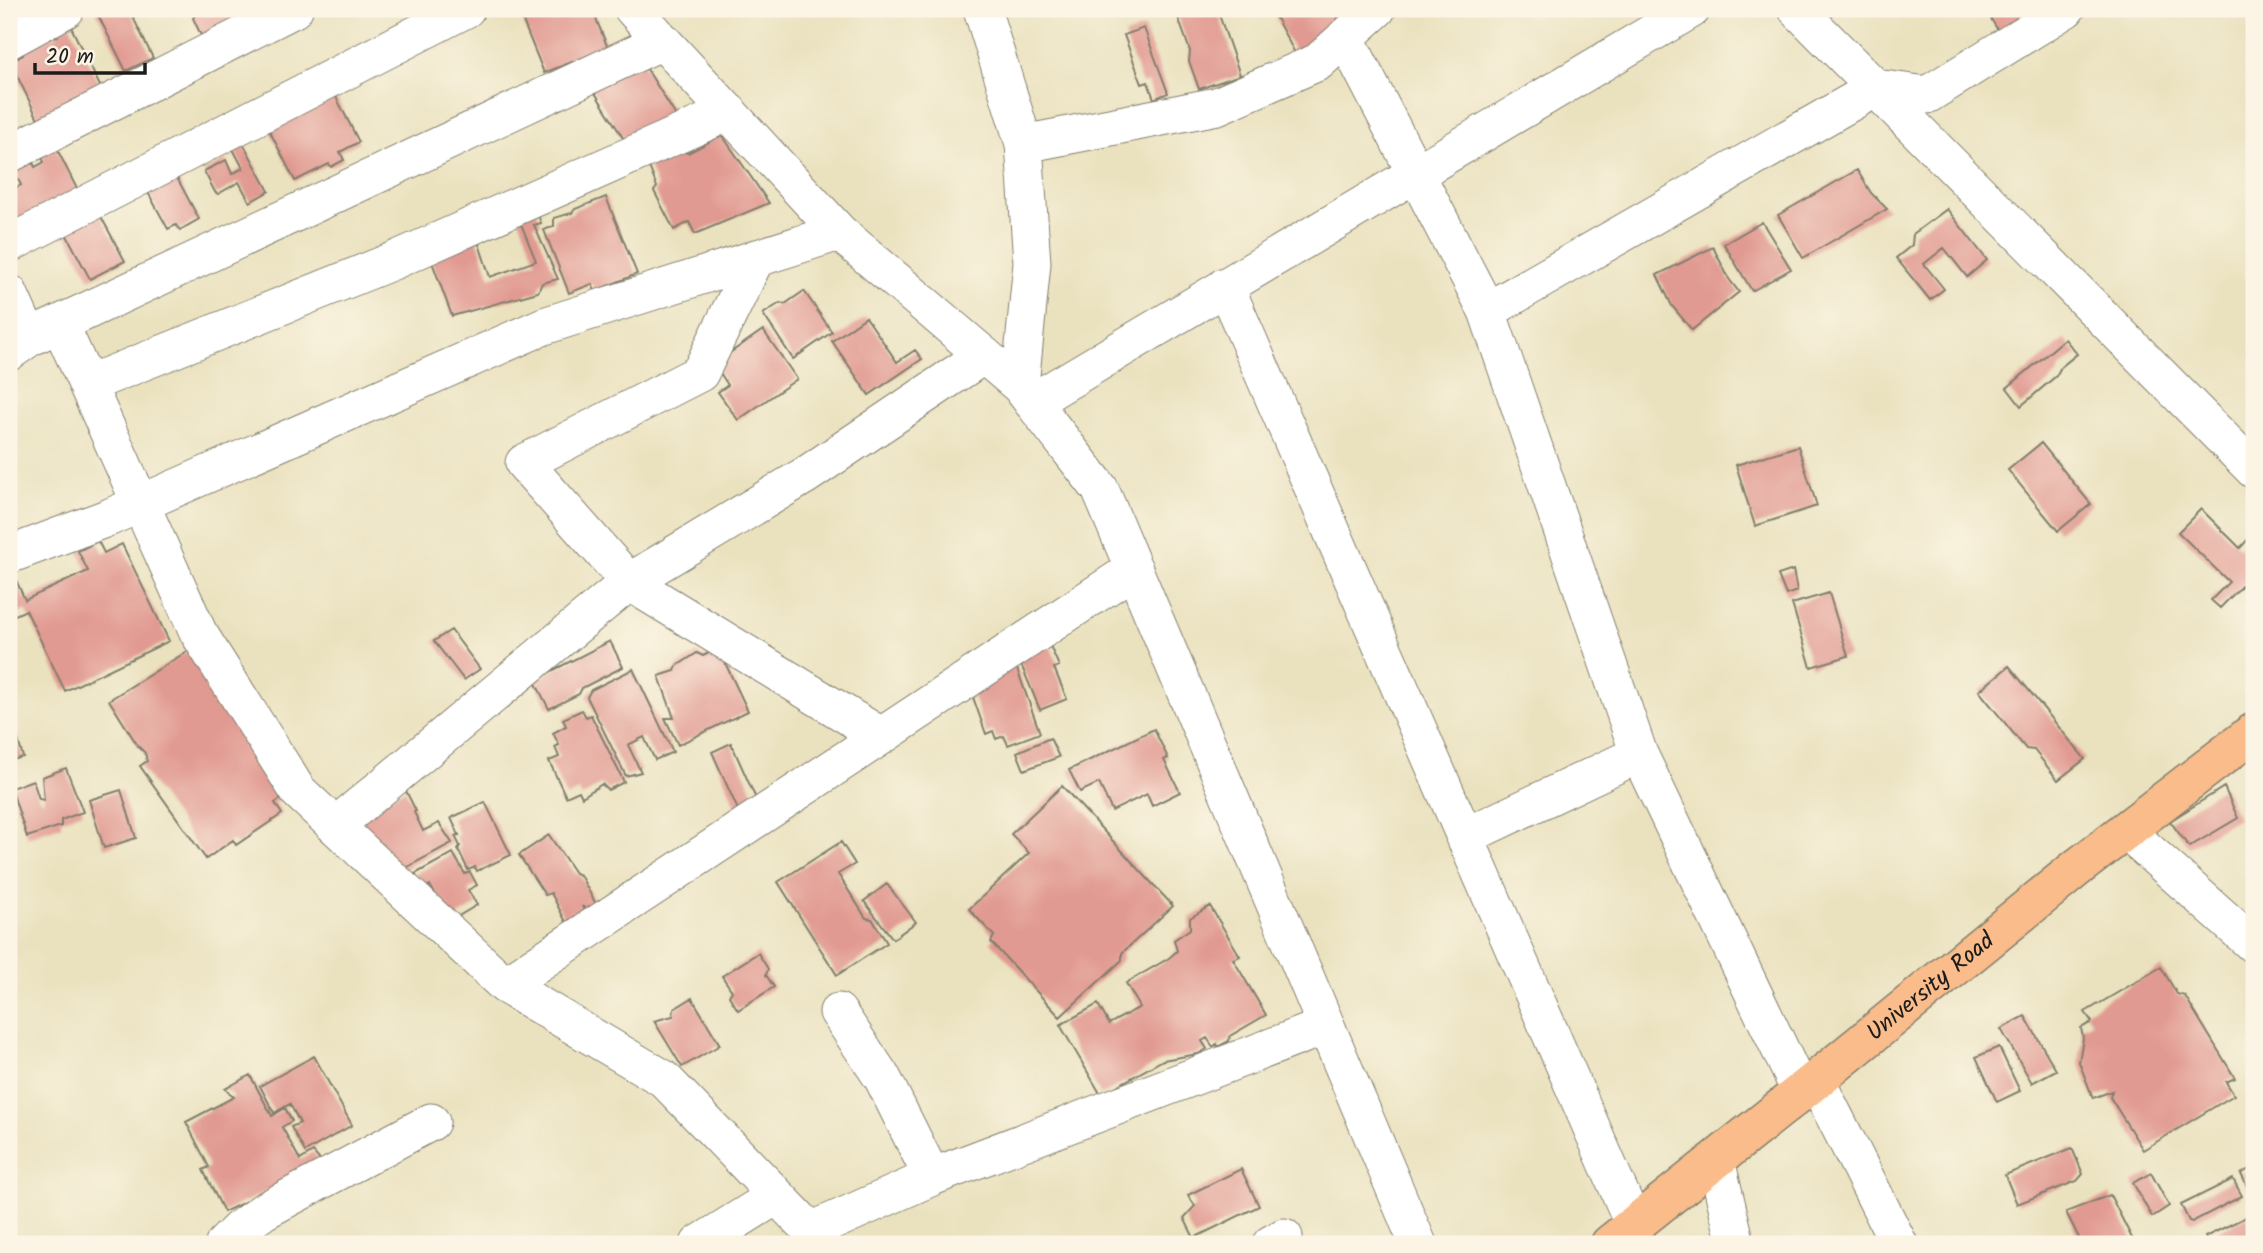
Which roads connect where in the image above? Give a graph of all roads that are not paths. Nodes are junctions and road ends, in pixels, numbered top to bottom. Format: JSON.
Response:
{"nodes":[{"id":1,"x":66,"y":9,"type":"edge"},
{"id":2,"x":294,"y":9,"type":"edge"},
{"id":3,"x":466,"y":9,"type":"edge"},
{"id":4,"x":633,"y":9,"type":"edge"},
{"id":5,"x":982,"y":9,"type":"edge"},
{"id":6,"x":1377,"y":9,"type":"edge"},
{"id":7,"x":1692,"y":9,"type":"edge"},
{"id":8,"x":1797,"y":9,"type":"edge"},
{"id":9,"x":2066,"y":9,"type":"edge"},
{"id":10,"x":1345,"y":37,"type":"junction"},
{"id":11,"x":9,"y":40,"type":"edge"},
{"id":12,"x":662,"y":41,"type":"junction"},
{"id":13,"x":1876,"y":89,"type":"junction"},
{"id":14,"x":729,"y":113,"type":"junction"},
{"id":15,"x":1024,"y":144,"type":"junction"},
{"id":16,"x":9,"y":154,"type":"edge"},
{"id":17,"x":1416,"y":174,"type":"junction"},
{"id":18,"x":839,"y":232,"type":"junction"},
{"id":19,"x":9,"y":244,"type":"edge"},
{"id":20,"x":756,"y":258,"type":"junction"},
{"id":21,"x":1225,"y":286,"type":"junction"},
{"id":22,"x":9,"y":293,"type":"edge"},
{"id":23,"x":1487,"y":311,"type":"junction"},
{"id":24,"x":33,"y":338,"type":"edge"},
{"id":25,"x":984,"y":355,"type":"junction"},
{"id":26,"x":88,"y":384,"type":"junction"},
{"id":27,"x":1026,"y":394,"type":"junction"},
{"id":28,"x":2254,"y":470,"type":"edge"},
{"id":29,"x":142,"y":504,"type":"junction"},
{"id":30,"x":9,"y":555,"type":"edge"},
{"id":31,"x":1134,"y":569,"type":"junction"},
{"id":32,"x":629,"y":582,"type":"junction"},
{"id":33,"x":2254,"y":732,"type":"edge"},
{"id":34,"x":881,"y":736,"type":"junction"},
{"id":35,"x":1639,"y":754,"type":"junction"},
{"id":36,"x":335,"y":826,"type":"junction"},
{"id":37,"x":2126,"y":831,"type":"junction"},
{"id":38,"x":1464,"y":837,"type":"junction"},
{"id":39,"x":2254,"y":945,"type":"edge"},
{"id":40,"x":505,"y":985,"type":"junction"},
{"id":41,"x":838,"y":1012,"type":"dead end"},
{"id":42,"x":1326,"y":1026,"type":"junction"},
{"id":43,"x":1808,"y":1087,"type":"junction"},
{"id":44,"x":431,"y":1122,"type":"dead end"},
{"id":45,"x":1716,"y":1160,"type":"junction"},
{"id":46,"x":932,"y":1177,"type":"junction"},
{"id":47,"x":776,"y":1196,"type":"junction"},
{"id":48,"x":1622,"y":1235,"type":"edge"},
{"id":49,"x":815,"y":1238,"type":"edge"},
{"id":50,"x":224,"y":1244,"type":"edge"},
{"id":51,"x":699,"y":1244,"type":"edge"},
{"id":52,"x":1418,"y":1244,"type":"edge"},
{"id":53,"x":1737,"y":1244,"type":"edge"},
{"id":54,"x":1899,"y":1244,"type":"edge"}],
"edges":[{"from":1,"to":11,"type":"street"},
{"from":2,"to":16,"type":"street"},
{"from":3,"to":19,"type":"street"},
{"from":4,"to":12,"type":"street"},
{"from":5,"to":15,"type":"street"},
{"from":6,"to":10,"type":"street"},
{"from":7,"to":17,"type":"street"},
{"from":8,"to":13,"type":"street"},
{"from":9,"to":13,"type":"street"},
{"from":10,"to":15,"type":"street"},
{"from":10,"to":17,"type":"street"},
{"from":12,"to":14,"type":"street"},
{"from":12,"to":24,"type":"street"},
{"from":13,"to":23,"type":"street"},
{"from":13,"to":28,"type":"street"},
{"from":14,"to":18,"type":"street"},
{"from":14,"to":26,"type":"street"},
{"from":15,"to":27,"type":"street"},
{"from":17,"to":21,"type":"street"},
{"from":17,"to":23,"type":"street"},
{"from":18,"to":20,"type":"street"},
{"from":18,"to":25,"type":"street"},
{"from":20,"to":29,"type":"street"},
{"from":20,"to":32,"type":"street"},
{"from":21,"to":27,"type":"street"},
{"from":21,"to":38,"type":"street"},
{"from":22,"to":24,"type":"street"},
{"from":23,"to":35,"type":"street"},
{"from":24,"to":26,"type":"street"},
{"from":25,"to":27,"type":"street"},
{"from":25,"to":32,"type":"street"},
{"from":26,"to":29,"type":"street"},
{"from":27,"to":31,"type":"street"},
{"from":29,"to":30,"type":"street"},
{"from":29,"to":36,"type":"street"},
{"from":31,"to":34,"type":"street"},
{"from":31,"to":42,"type":"street"},
{"from":32,"to":34,"type":"street"},
{"from":32,"to":36,"type":"street"},
{"from":33,"to":37,"type":"main road","name":"University Road"},
{"from":34,"to":40,"type":"street"},
{"from":35,"to":38,"type":"street"},
{"from":35,"to":43,"type":"street"},
{"from":36,"to":40,"type":"street"},
{"from":37,"to":39,"type":"street"},
{"from":37,"to":43,"type":"main road","name":"University Road"},
{"from":38,"to":48,"type":"street"},
{"from":40,"to":47,"type":"street"},
{"from":41,"to":46,"type":"street"},
{"from":42,"to":46,"type":"street"},
{"from":42,"to":52,"type":"street"},
{"from":43,"to":45,"type":"main road","name":"University Road"},
{"from":43,"to":54,"type":"street"},
{"from":44,"to":50,"type":"street"},
{"from":45,"to":48,"type":"main road","name":"University Road"},
{"from":45,"to":53,"type":"street"},
{"from":46,"to":49,"type":"street"},
{"from":47,"to":49,"type":"street"},
{"from":47,"to":51,"type":"street"}]}
